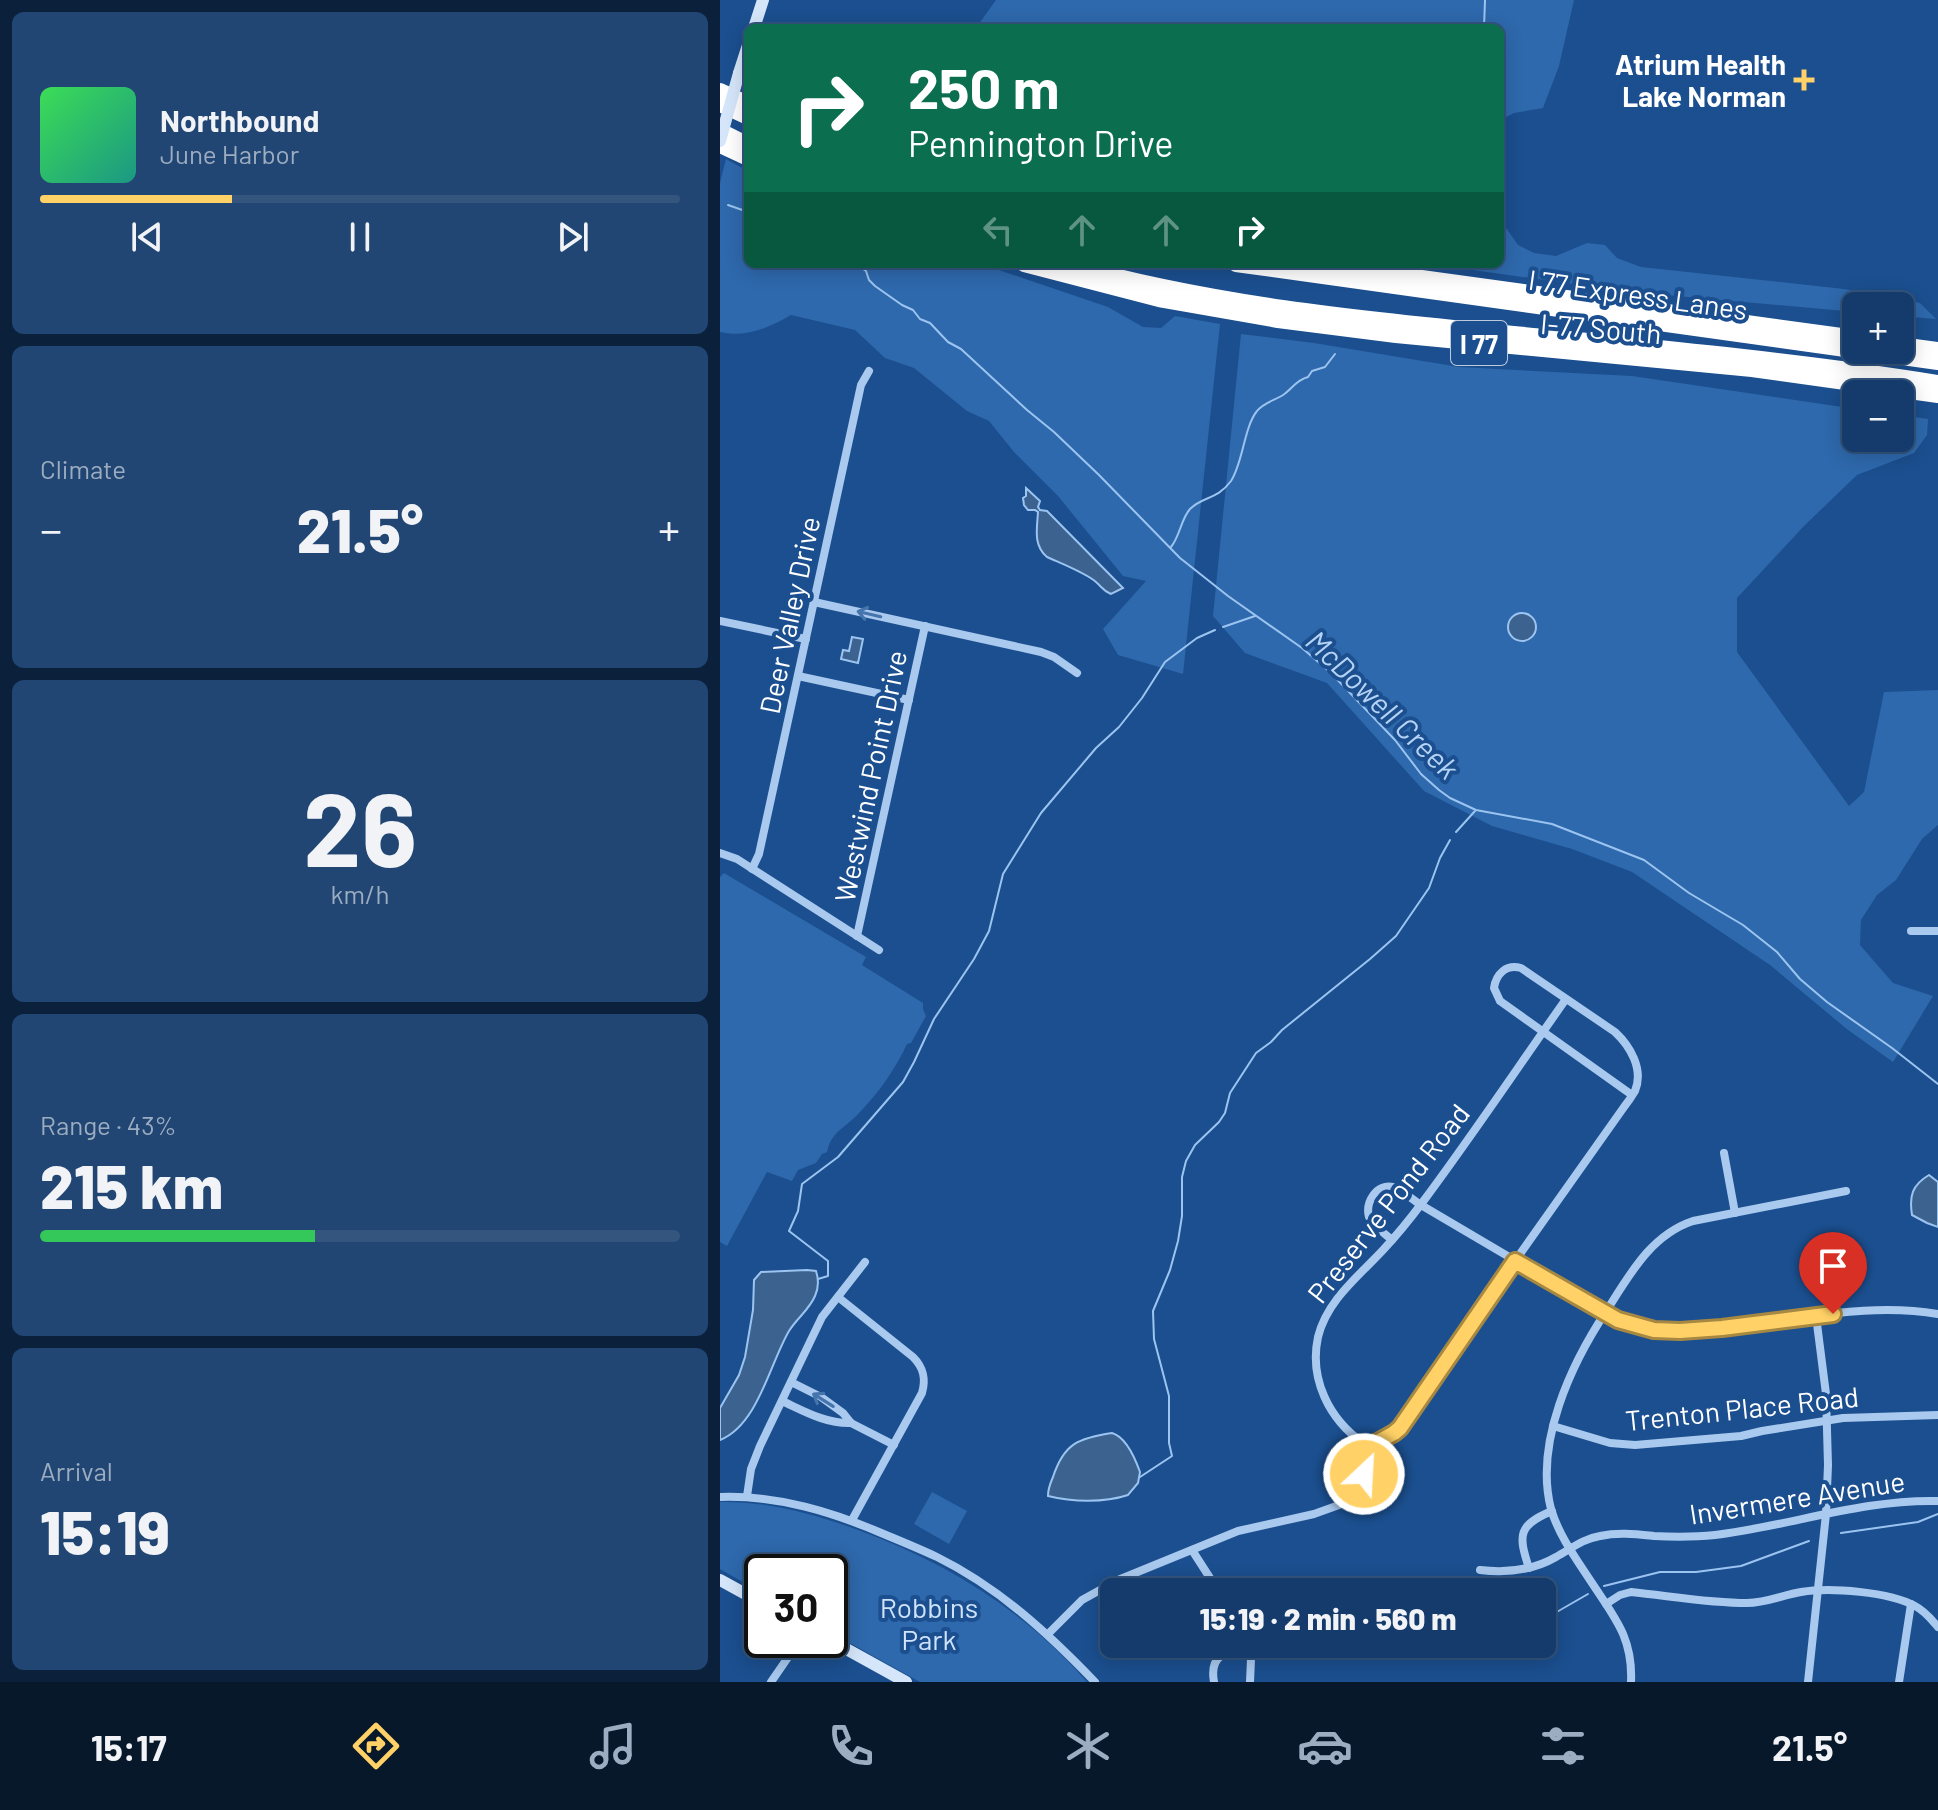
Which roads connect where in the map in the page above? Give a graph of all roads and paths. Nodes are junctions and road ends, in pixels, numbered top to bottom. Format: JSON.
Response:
{"nodes":[{"id":1,"x":763,"y":0,"type":"edge"},
{"id":2,"x":755,"y":24,"type":"edge"},
{"id":3,"x":744,"y":57,"type":"edge"},
{"id":4,"x":720,"y":91,"type":"edge"},
{"id":5,"x":744,"y":102,"type":"edge"},
{"id":6,"x":720,"y":104,"type":"edge"},
{"id":7,"x":744,"y":115,"type":"edge"},
{"id":8,"x":720,"y":131,"type":"edge"},
{"id":9,"x":720,"y":143,"type":"edge"},
{"id":10,"x":744,"y":143,"type":"edge"},
{"id":11,"x":744,"y":156,"type":"edge"},
{"id":12,"x":1039,"y":268,"type":"edge"},
{"id":13,"x":1085,"y":268,"type":"edge"},
{"id":14,"x":1264,"y":268,"type":"edge"},
{"id":15,"x":1349,"y":268,"type":"edge"},
{"id":16,"x":1541,"y":295,"type":"junction"},
{"id":17,"x":1461,"y":296,"type":"junction"},
{"id":18,"x":1842,"y":336,"type":"edge"},
{"id":19,"x":1914,"y":347,"type":"edge"},
{"id":20,"x":1938,"y":350,"type":"edge"},
{"id":21,"x":1938,"y":362,"type":"edge"},
{"id":22,"x":869,"y":371,"type":"dead end"},
{"id":23,"x":1938,"y":385,"type":"edge"},
{"id":24,"x":1938,"y":395,"type":"edge"},
{"id":25,"x":814,"y":602,"type":"junction"},
{"id":26,"x":720,"y":621,"type":"edge"},
{"id":27,"x":925,"y":626,"type":"junction"},
{"id":28,"x":806,"y":639,"type":"junction"},
{"id":29,"x":1077,"y":673,"type":"dead end"},
{"id":30,"x":798,"y":676,"type":"junction"},
{"id":31,"x":909,"y":700,"type":"junction"},
{"id":32,"x":720,"y":853,"type":"edge"},
{"id":33,"x":752,"y":869,"type":"junction"},
{"id":34,"x":1911,"y":931,"type":"dead end"},
{"id":35,"x":1938,"y":931,"type":"edge"},
{"id":36,"x":857,"y":936,"type":"junction"},
{"id":37,"x":879,"y":950,"type":"dead end"},
{"id":38,"x":1566,"y":999,"type":"junction"},
{"id":39,"x":1543,"y":1032,"type":"junction"},
{"id":40,"x":1632,"y":1095,"type":"junction"},
{"id":41,"x":1724,"y":1153,"type":"dead end"},
{"id":42,"x":1846,"y":1191,"type":"dead end"},
{"id":43,"x":1421,"y":1205,"type":"junction"},
{"id":44,"x":1735,"y":1213,"type":"junction"},
{"id":45,"x":1392,"y":1240,"type":"junction"},
{"id":46,"x":1515,"y":1261,"type":"junction"},
{"id":47,"x":865,"y":1262,"type":"dead end"},
{"id":48,"x":838,"y":1297,"type":"junction"},
{"id":49,"x":1604,"y":1313,"type":"junction"},
{"id":50,"x":1938,"y":1314,"type":"edge"},
{"id":51,"x":1816,"y":1316,"type":"junction"},
{"id":52,"x":791,"y":1382,"type":"junction"},
{"id":53,"x":782,"y":1401,"type":"junction"},
{"id":54,"x":1938,"y":1415,"type":"edge"},
{"id":55,"x":1827,"y":1420,"type":"junction"},
{"id":56,"x":851,"y":1423,"type":"junction"},
{"id":57,"x":1553,"y":1426,"type":"junction"},
{"id":58,"x":1363,"y":1443,"type":"junction"},
{"id":59,"x":1376,"y":1443,"type":"junction"},
{"id":60,"x":894,"y":1445,"type":"junction"},
{"id":61,"x":1369,"y":1454,"type":"junction"},
{"id":62,"x":747,"y":1496,"type":"junction"},
{"id":63,"x":720,"y":1497,"type":"edge"},
{"id":64,"x":1938,"y":1501,"type":"edge"},
{"id":65,"x":1552,"y":1511,"type":"junction"},
{"id":66,"x":1826,"y":1514,"type":"junction"},
{"id":67,"x":852,"y":1520,"type":"junction"},
{"id":68,"x":1570,"y":1549,"type":"junction"},
{"id":69,"x":1192,"y":1550,"type":"junction"},
{"id":70,"x":1529,"y":1568,"type":"junction"},
{"id":71,"x":1480,"y":1570,"type":"dead end"},
{"id":72,"x":1210,"y":1578,"type":"edge"},
{"id":73,"x":720,"y":1580,"type":"edge"},
{"id":74,"x":1819,"y":1590,"type":"junction"},
{"id":75,"x":744,"y":1593,"type":"edge"},
{"id":76,"x":1606,"y":1604,"type":"junction"},
{"id":77,"x":1911,"y":1604,"type":"junction"},
{"id":78,"x":1938,"y":1627,"type":"edge"},
{"id":79,"x":1048,"y":1634,"type":"junction"},
{"id":80,"x":848,"y":1650,"type":"edge"},
{"id":81,"x":788,"y":1658,"type":"edge"},
{"id":82,"x":1218,"y":1658,"type":"edge"},
{"id":83,"x":1251,"y":1658,"type":"edge"},
{"id":84,"x":771,"y":1682,"type":"edge"},
{"id":85,"x":906,"y":1682,"type":"edge"},
{"id":86,"x":1095,"y":1682,"type":"edge"},
{"id":87,"x":1214,"y":1682,"type":"edge"},
{"id":88,"x":1250,"y":1682,"type":"edge"},
{"id":89,"x":1632,"y":1682,"type":"edge"},
{"id":90,"x":1641,"y":1682,"type":"edge"},
{"id":91,"x":1808,"y":1682,"type":"edge"},
{"id":92,"x":1899,"y":1682,"type":"edge"}],
"edges":[{"from":1,"to":2,"type":"main road"},
{"from":3,"to":9,"type":"main road","bridge":true},
{"from":4,"to":5,"type":"highway"},
{"from":6,"to":7,"type":"highway"},
{"from":8,"to":10,"type":"highway"},
{"from":9,"to":11,"type":"highway"},
{"from":12,"to":24,"type":"highway","name":"I-77 South","number":"I 77"},
{"from":13,"to":23,"type":"highway","name":"I 77 Express Lanes","number":"I 77"},
{"from":14,"to":17,"type":"highway","name":"I 77 Express Lanes","number":"I 77"},
{"from":15,"to":16,"type":"highway","number":"I 77"},
{"from":16,"to":17,"type":"highway"},
{"from":16,"to":18,"type":"highway","number":"I 77"},
{"from":17,"to":21,"type":"highway","name":"I 77 Express Lanes","number":"I 77"},
{"from":19,"to":20,"type":"highway"},
{"from":22,"to":25,"type":"street","name":"Deer Valley Drive"},
{"from":27,"to":25,"type":"street","one_way":true},
{"from":25,"to":28,"type":"street","name":"Deer Valley Drive"},
{"from":26,"to":28,"type":"street"},
{"from":27,"to":29,"type":"street"},
{"from":27,"to":31,"type":"street","name":"Westwind Point Drive"},
{"from":28,"to":30,"type":"street","name":"Deer Valley Drive"},
{"from":30,"to":31,"type":"street"},
{"from":30,"to":33,"type":"street","name":"Deer Valley Drive"},
{"from":31,"to":36,"type":"street","name":"Westwind Point Drive"},
{"from":32,"to":33,"type":"street"},
{"from":33,"to":36,"type":"street"},
{"from":34,"to":35,"type":"street"},
{"from":36,"to":37,"type":"street"},
{"from":38,"to":39,"type":"street","name":"Preserve Pond Road"},
{"from":38,"to":39,"type":"street"},
{"from":38,"to":40,"type":"street"},
{"from":39,"to":40,"type":"street"},
{"from":39,"to":43,"type":"street","name":"Preserve Pond Road"},
{"from":40,"to":46,"type":"street"},
{"from":41,"to":44,"type":"street"},
{"from":42,"to":44,"type":"street"},
{"from":43,"to":45,"type":"street","name":"Preserve Pond Road"},
{"from":43,"to":45,"type":"street"},
{"from":43,"to":46,"type":"street"},
{"from":44,"to":49,"type":"street"},
{"from":45,"to":58,"type":"street","name":"Preserve Pond Road"},
{"from":46,"to":49,"type":"street"},
{"from":46,"to":59,"type":"street"},
{"from":47,"to":48,"type":"street"},
{"from":48,"to":52,"type":"street"},
{"from":48,"to":60,"type":"street"},
{"from":49,"to":51,"type":"street"},
{"from":49,"to":57,"type":"street"},
{"from":50,"to":51,"type":"street"},
{"from":51,"to":55,"type":"street"},
{"from":52,"to":53,"type":"street"},
{"from":56,"to":52,"type":"street","one_way":true},
{"from":53,"to":56,"type":"street"},
{"from":53,"to":62,"type":"street"},
{"from":54,"to":55,"type":"street","name":"Trenton Place Road"},
{"from":55,"to":57,"type":"street","name":"Trenton Place Road"},
{"from":55,"to":66,"type":"street"},
{"from":56,"to":60,"type":"street"},
{"from":57,"to":65,"type":"street"},
{"from":58,"to":59,"type":"street"},
{"from":58,"to":61,"type":"street"},
{"from":59,"to":61,"type":"street"},
{"from":60,"to":67,"type":"street"},
{"from":61,"to":69,"type":"street"},
{"from":62,"to":63,"type":"street"},
{"from":62,"to":67,"type":"street"},
{"from":64,"to":66,"type":"street","name":"Invermere Avenue"},
{"from":65,"to":68,"type":"street"},
{"from":65,"to":70,"type":"street"},
{"from":66,"to":68,"type":"street","name":"Invermere Avenue"},
{"from":66,"to":74,"type":"street"},
{"from":67,"to":79,"type":"street"},
{"from":68,"to":70,"type":"street","name":"Invermere Avenue"},
{"from":68,"to":76,"type":"street"},
{"from":69,"to":72,"type":"street"},
{"from":69,"to":79,"type":"street"},
{"from":70,"to":71,"type":"street","name":"Invermere Avenue"},
{"from":73,"to":75,"type":"main road"},
{"from":74,"to":76,"type":"street"},
{"from":74,"to":77,"type":"street"},
{"from":74,"to":91,"type":"street"},
{"from":76,"to":89,"type":"street"},
{"from":77,"to":78,"type":"street"},
{"from":77,"to":92,"type":"street"},
{"from":79,"to":86,"type":"street"},
{"from":80,"to":85,"type":"main road"},
{"from":81,"to":84,"type":"street"},
{"from":82,"to":87,"type":"street"},
{"from":83,"to":88,"type":"street"},
{"from":89,"to":90,"type":"street"}]}
